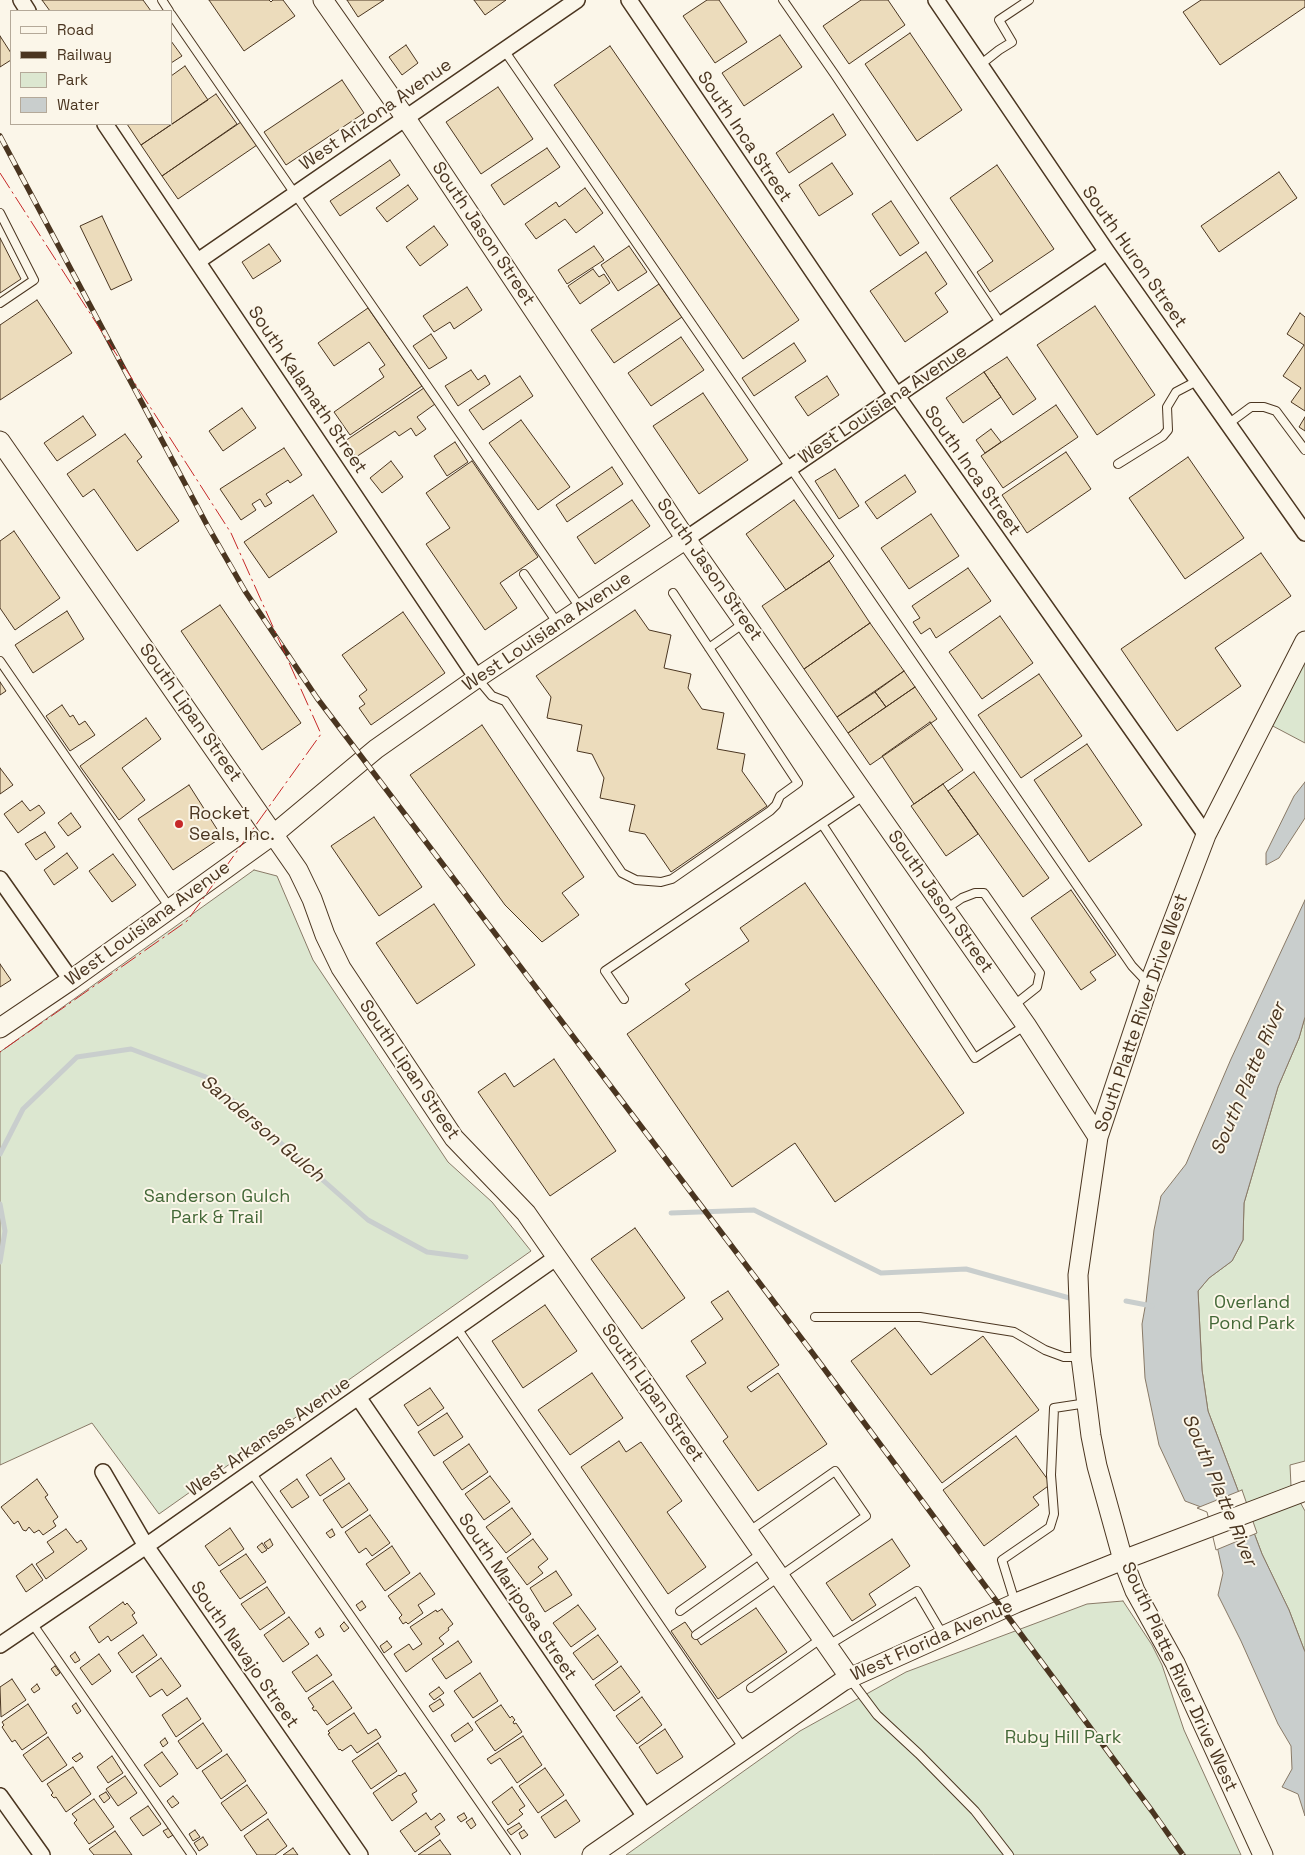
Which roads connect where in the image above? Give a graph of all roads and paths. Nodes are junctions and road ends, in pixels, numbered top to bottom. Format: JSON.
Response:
{"nodes":[{"id":1,"x":323,"y":0,"type":"edge"},
{"id":2,"x":576,"y":0,"type":"edge"},
{"id":3,"x":629,"y":0,"type":"edge"},
{"id":4,"x":783,"y":0,"type":"edge"},
{"id":5,"x":936,"y":0,"type":"edge"},
{"id":6,"x":1029,"y":0,"type":"edge"},
{"id":7,"x":172,"y":16,"type":"edge"},
{"id":8,"x":504,"y":50,"type":"junction"},
{"id":9,"x":980,"y":65,"type":"junction"},
{"id":10,"x":405,"y":117,"type":"junction"},
{"id":11,"x":106,"y":125,"type":"edge"},
{"id":12,"x":295,"y":193,"type":"junction"},
{"id":13,"x":0,"y":214,"type":"edge"},
{"id":14,"x":1106,"y":252,"type":"junction"},
{"id":15,"x":198,"y":261,"type":"junction"},
{"id":16,"x":0,"y":303,"type":"edge"},
{"id":17,"x":1001,"y":324,"type":"junction"},
{"id":18,"x":1197,"y":381,"type":"junction"},
{"id":19,"x":897,"y":396,"type":"junction"},
{"id":20,"x":1228,"y":424,"type":"junction"},
{"id":21,"x":0,"y":441,"type":"edge"},
{"id":22,"x":1305,"y":450,"type":"edge"},
{"id":23,"x":1118,"y":464,"type":"dead end"},
{"id":24,"x":791,"y":468,"type":"junction"},
{"id":25,"x":1305,"y":534,"type":"edge"},
{"id":26,"x":686,"y":539,"type":"junction"},
{"id":27,"x":524,"y":574,"type":"dead end"},
{"id":28,"x":673,"y":593,"type":"dead end"},
{"id":29,"x":581,"y":609,"type":"junction"},
{"id":30,"x":745,"y":622,"type":"junction"},
{"id":31,"x":558,"y":624,"type":"junction"},
{"id":32,"x":1305,"y":641,"type":"edge"},
{"id":33,"x":709,"y":648,"type":"junction"},
{"id":34,"x":0,"y":661,"type":"edge"},
{"id":35,"x":477,"y":678,"type":"junction"},
{"id":36,"x":866,"y":795,"type":"junction"},
{"id":37,"x":822,"y":824,"type":"junction"},
{"id":38,"x":274,"y":834,"type":"junction"},
{"id":39,"x":1206,"y":835,"type":"junction"},
{"id":40,"x":0,"y":879,"type":"edge"},
{"id":41,"x":170,"y":908,"type":"junction"},
{"id":42,"x":945,"y":910,"type":"junction"},
{"id":43,"x":71,"y":980,"type":"junction"},
{"id":44,"x":1149,"y":984,"type":"junction"},
{"id":45,"x":624,"y":999,"type":"dead end"},
{"id":46,"x":1013,"y":1006,"type":"junction"},
{"id":47,"x":1026,"y":1025,"type":"junction"},
{"id":48,"x":0,"y":1028,"type":"edge"},
{"id":49,"x":1098,"y":1137,"type":"junction"},
{"id":50,"x":557,"y":1257,"type":"junction"},
{"id":51,"x":815,"y":1317,"type":"dead end"},
{"id":52,"x":457,"y":1328,"type":"junction"},
{"id":53,"x":1081,"y":1357,"type":"junction"},
{"id":54,"x":358,"y":1397,"type":"junction"},
{"id":55,"x":1087,"y":1403,"type":"junction"},
{"id":56,"x":103,"y":1472,"type":"dead end"},
{"id":57,"x":251,"y":1472,"type":"junction"},
{"id":58,"x":1298,"y":1494,"type":"edge"},
{"id":59,"x":748,"y":1532,"type":"junction"},
{"id":60,"x":146,"y":1546,"type":"junction"},
{"id":61,"x":762,"y":1553,"type":"junction"},
{"id":62,"x":1123,"y":1560,"type":"junction"},
{"id":63,"x":779,"y":1577,"type":"junction"},
{"id":64,"x":1016,"y":1603,"type":"junction"},
{"id":65,"x":680,"y":1611,"type":"dead end"},
{"id":66,"x":32,"y":1623,"type":"junction"},
{"id":67,"x":696,"y":1635,"type":"dead end"},
{"id":68,"x":943,"y":1635,"type":"junction"},
{"id":69,"x":825,"y":1642,"type":"junction"},
{"id":70,"x":0,"y":1645,"type":"edge"},
{"id":71,"x":850,"y":1678,"type":"junction"},
{"id":72,"x":751,"y":1688,"type":"dead end"},
{"id":73,"x":744,"y":1749,"type":"junction"},
{"id":74,"x":0,"y":1796,"type":"edge"},
{"id":75,"x":646,"y":1818,"type":"junction"},
{"id":76,"x":42,"y":1855,"type":"edge"},
{"id":77,"x":192,"y":1855,"type":"edge"},
{"id":78,"x":360,"y":1855,"type":"edge"},
{"id":79,"x":516,"y":1855,"type":"edge"},
{"id":80,"x":592,"y":1855,"type":"edge"},
{"id":81,"x":1010,"y":1855,"type":"edge"},
{"id":82,"x":1262,"y":1855,"type":"edge"}],
"edges":[{"from":1,"to":10,"type":"street","name":"South Jason Street"},
{"from":2,"to":8,"type":"street","name":"West Arizona Avenue"},
{"from":3,"to":19,"type":"street","name":"South Inca Street"},
{"from":4,"to":17,"type":"lane"},
{"from":5,"to":9,"type":"street","name":"South Huron Street"},
{"from":6,"to":9,"type":"lane"},
{"from":7,"to":12,"type":"lane"},
{"from":8,"to":10,"type":"street","name":"West Arizona Avenue"},
{"from":8,"to":24,"type":"lane"},
{"from":9,"to":14,"type":"street","name":"South Huron Street"},
{"from":10,"to":12,"type":"street","name":"West Arizona Avenue"},
{"from":10,"to":26,"type":"street","name":"South Jason Street"},
{"from":11,"to":15,"type":"street","name":"South Kalamath Street"},
{"from":12,"to":15,"type":"street","name":"West Arizona Avenue"},
{"from":12,"to":29,"type":"lane"},
{"from":13,"to":16,"type":"lane"},
{"from":14,"to":17,"type":"street","name":"West Louisiana Avenue"},
{"from":14,"to":18,"type":"street","name":"South Huron Street"},
{"from":15,"to":35,"type":"street","name":"South Kalamath Street"},
{"from":17,"to":19,"type":"street","name":"West Louisiana Avenue"},
{"from":18,"to":20,"type":"street","name":"South Huron Street"},
{"from":18,"to":23,"type":"lane"},
{"from":19,"to":24,"type":"street","name":"West Louisiana Avenue"},
{"from":19,"to":39,"type":"street","name":"South Inca Street"},
{"from":20,"to":22,"type":"lane"},
{"from":20,"to":25,"type":"street","name":"South Huron Street"},
{"from":21,"to":38,"type":"street","name":"South Lipan Street"},
{"from":24,"to":26,"type":"street","name":"West Louisiana Avenue"},
{"from":24,"to":44,"type":"lane"},
{"from":26,"to":29,"type":"street","name":"West Louisiana Avenue"},
{"from":26,"to":30,"type":"street","name":"South Jason Street"},
{"from":27,"to":31,"type":"lane"},
{"from":28,"to":33,"type":"lane"},
{"from":29,"to":31,"type":"street","name":"West Louisiana Avenue"},
{"from":30,"to":33,"type":"lane"},
{"from":30,"to":36,"type":"street","name":"South Jason Street"},
{"from":31,"to":35,"type":"street","name":"West Louisiana Avenue"},
{"from":32,"to":39,"type":"street","name":"South Platte River Drive West"},
{"from":33,"to":35,"type":"lane"},
{"from":34,"to":41,"type":"lane"},
{"from":35,"to":38,"type":"street","name":"West Louisiana Avenue"},
{"from":36,"to":37,"type":"lane"},
{"from":36,"to":42,"type":"street","name":"South Jason Street"},
{"from":37,"to":45,"type":"lane"},
{"from":37,"to":47,"type":"lane"},
{"from":38,"to":41,"type":"street","name":"West Louisiana Avenue"},
{"from":38,"to":50,"type":"street","name":"South Lipan Street"},
{"from":39,"to":44,"type":"street","name":"South Platte River Drive West"},
{"from":40,"to":43,"type":"street"},
{"from":41,"to":43,"type":"street","name":"West Louisiana Avenue"},
{"from":42,"to":46,"type":"street","name":"South Jason Street"},
{"from":42,"to":46,"type":"lane"},
{"from":43,"to":48,"type":"street","name":"West Louisiana Avenue"},
{"from":44,"to":49,"type":"street","name":"South Platte River Drive West"},
{"from":46,"to":47,"type":"street","name":"South Jason Street"},
{"from":47,"to":49,"type":"street","name":"South Jason Street"},
{"from":49,"to":53,"type":"street","name":"South Platte River Drive West"},
{"from":50,"to":52,"type":"street","name":"West Arkansas Avenue"},
{"from":50,"to":59,"type":"street","name":"South Lipan Street"},
{"from":51,"to":53,"type":"lane"},
{"from":52,"to":54,"type":"street","name":"West Arkansas Avenue"},
{"from":52,"to":73,"type":"lane"},
{"from":53,"to":55,"type":"street","name":"South Platte River Drive West"},
{"from":54,"to":57,"type":"street","name":"West Arkansas Avenue"},
{"from":54,"to":75,"type":"street","name":"South Mariposa Street"},
{"from":55,"to":62,"type":"street","name":"South Platte River Drive West"},
{"from":55,"to":64,"type":"lane"},
{"from":56,"to":60,"type":"street","name":"South Navajo Street"},
{"from":57,"to":60,"type":"street","name":"West Arkansas Avenue"},
{"from":57,"to":79,"type":"lane"},
{"from":58,"to":62,"type":"street","name":"West Florida Avenue"},
{"from":59,"to":61,"type":"street","name":"South Lipan Street"},
{"from":59,"to":63,"type":"lane"},
{"from":60,"to":66,"type":"street","name":"West Arkansas Avenue"},
{"from":60,"to":78,"type":"street","name":"South Navajo Street"},
{"from":61,"to":63,"type":"street","name":"South Lipan Street"},
{"from":61,"to":65,"type":"lane"},
{"from":62,"to":64,"type":"street","name":"West Florida Avenue"},
{"from":62,"to":82,"type":"street","name":"South Platte River Drive West"},
{"from":63,"to":67,"type":"lane"},
{"from":63,"to":69,"type":"street","name":"South Lipan Street"},
{"from":64,"to":68,"type":"street","name":"West Florida Avenue"},
{"from":66,"to":70,"type":"street","name":"West Arkansas Avenue"},
{"from":66,"to":77,"type":"lane"},
{"from":68,"to":69,"type":"lane"},
{"from":68,"to":71,"type":"street","name":"West Florida Avenue"},
{"from":69,"to":71,"type":"street","name":"South Lipan Street"},
{"from":69,"to":72,"type":"lane"},
{"from":71,"to":73,"type":"street","name":"West Florida Avenue"},
{"from":71,"to":81,"type":"lane"},
{"from":73,"to":75,"type":"street","name":"West Florida Avenue"},
{"from":74,"to":76,"type":"street"},
{"from":75,"to":80,"type":"street","name":"West Florida Avenue"}]}
